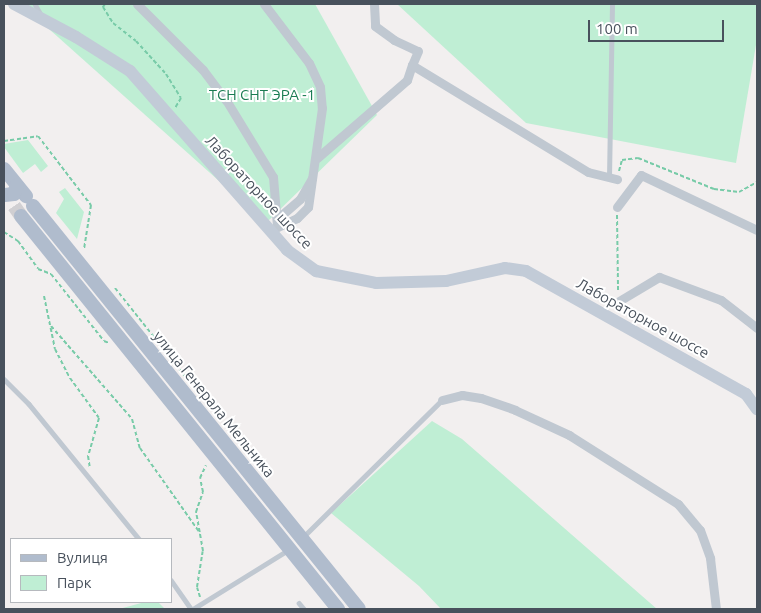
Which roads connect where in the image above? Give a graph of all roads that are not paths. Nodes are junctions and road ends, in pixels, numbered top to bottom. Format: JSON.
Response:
{"nodes":[{"id":1,"x":14,"y":4,"type":"edge"},
{"id":2,"x":35,"y":4,"type":"edge"},
{"id":3,"x":137,"y":4,"type":"edge"},
{"id":4,"x":264,"y":4,"type":"edge"},
{"id":5,"x":374,"y":4,"type":"edge"},
{"id":6,"x":612,"y":4,"type":"edge"},
{"id":7,"x":44,"y":20,"type":"junction"},
{"id":8,"x":412,"y":65,"type":"junction"},
{"id":9,"x":317,"y":158,"type":"junction"},
{"id":10,"x":4,"y":169,"type":"edge"},
{"id":11,"x":316,"y":171,"type":"junction"},
{"id":12,"x":613,"y":178,"type":"joint"},
{"id":13,"x":25,"y":196,"type":"junction"},
{"id":14,"x":11,"y":203,"type":"edge"},
{"id":15,"x":617,"y":208,"type":"road end"},
{"id":16,"x":44,"y":218,"type":"junction"},
{"id":17,"x":275,"y":225,"type":"junction"},
{"id":18,"x":31,"y":227,"type":"junction"},
{"id":19,"x":757,"y":230,"type":"edge"},
{"id":20,"x":619,"y":300,"type":"road end"},
{"id":21,"x":757,"y":328,"type":"edge"},
{"id":22,"x":4,"y":379,"type":"edge"},
{"id":23,"x":442,"y":400,"type":"joint"},
{"id":24,"x":757,"y":409,"type":"edge"},
{"id":25,"x":138,"y":538,"type":"edge"},
{"id":26,"x":302,"y":539,"type":"junction"},
{"id":27,"x":289,"y":549,"type":"junction"},
{"id":28,"x":172,"y":581,"type":"edge"},
{"id":29,"x":299,"y":603,"type":"dead end"},
{"id":30,"x":192,"y":609,"type":"edge"},
{"id":31,"x":304,"y":609,"type":"edge"},
{"id":32,"x":338,"y":609,"type":"edge"},
{"id":33,"x":359,"y":609,"type":"edge"},
{"id":34,"x":716,"y":609,"type":"edge"}],
"edges":[{"from":1,"to":7,"type":"main road","name":"Лабораторное шоссе"},
{"from":2,"to":7,"type":"lane"},
{"from":3,"to":17,"type":"street"},
{"from":4,"to":9,"type":"street"},
{"from":5,"to":8,"type":"street"},
{"from":6,"to":12,"type":"lane"},
{"from":7,"to":17,"type":"main road","name":"Лабораторное шоссе"},
{"from":8,"to":9,"type":"street"},
{"from":8,"to":12,"type":"street"},
{"from":9,"to":11,"type":"street"},
{"from":10,"to":13,"type":"main road","name":"улица Генерала Мельника"},
{"from":11,"to":17,"type":"street"},
{"from":11,"to":17,"type":"street"},
{"from":13,"to":14,"type":"main road"},
{"from":13,"to":16,"type":"main road","name":"улица Генерала Мельника"},
{"from":14,"to":18,"type":"main road"},
{"from":15,"to":19,"type":"street"},
{"from":16,"to":18,"type":"main road"},
{"from":16,"to":26,"type":"main road","name":"улица Генерала Мельника"},
{"from":17,"to":24,"type":"main road","name":"Лабораторное шоссе"},
{"from":18,"to":27,"type":"main road"},
{"from":20,"to":21,"type":"street"},
{"from":22,"to":25,"type":"lane"},
{"from":23,"to":26,"type":"lane"},
{"from":23,"to":34,"type":"street"},
{"from":26,"to":27,"type":"main road"},
{"from":26,"to":33,"type":"main road","name":"улица Генерала Мельника"},
{"from":27,"to":30,"type":"lane"},
{"from":27,"to":32,"type":"main road"},
{"from":28,"to":30,"type":"lane"},
{"from":29,"to":31,"type":"lane"}]}
